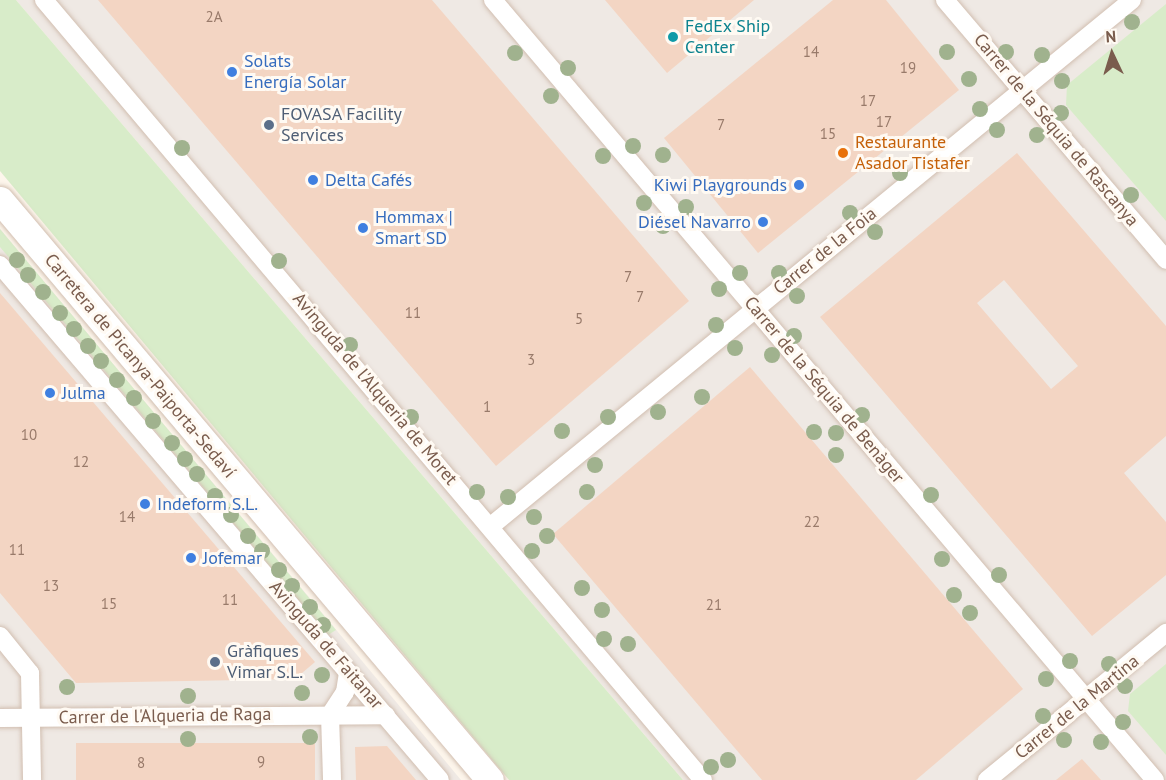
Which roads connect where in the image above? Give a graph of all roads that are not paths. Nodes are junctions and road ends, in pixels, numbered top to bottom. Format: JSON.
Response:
{"nodes":[{"id":1,"x":44,"y":0,"type":"edge"},
{"id":2,"x":493,"y":0,"type":"edge"},
{"id":3,"x":945,"y":0,"type":"edge"},
{"id":4,"x":1132,"y":0,"type":"edge"},
{"id":5,"x":1022,"y":90,"type":"junction"},
{"id":6,"x":0,"y":200,"type":"edge"},
{"id":7,"x":1166,"y":260,"type":"edge"},
{"id":8,"x":0,"y":265,"type":"edge"},
{"id":9,"x":755,"y":308,"type":"junction"},
{"id":10,"x":491,"y":526,"type":"junction"},
{"id":11,"x":1166,"y":633,"type":"edge"},
{"id":12,"x":0,"y":636,"type":"edge"},
{"id":13,"x":348,"y":672,"type":"junction"},
{"id":14,"x":1086,"y":700,"type":"junction"},
{"id":15,"x":330,"y":715,"type":"junction"},
{"id":16,"x":386,"y":715,"type":"junction"},
{"id":17,"x":0,"y":718,"type":"edge"},
{"id":18,"x":32,"y":718,"type":"junction"},
{"id":19,"x":32,"y":780,"type":"edge"},
{"id":20,"x":332,"y":780,"type":"edge"},
{"id":21,"x":440,"y":780,"type":"edge"},
{"id":22,"x":490,"y":780,"type":"edge"},
{"id":23,"x":703,"y":780,"type":"edge"},
{"id":24,"x":987,"y":780,"type":"edge"},
{"id":25,"x":1155,"y":780,"type":"edge"}],
"edges":[{"from":1,"to":10,"type":"street","name":"Avinguda de l'Alqueria de Moret"},
{"from":2,"to":9,"type":"street","name":"Carrer de la Séquia de Benàger"},
{"from":3,"to":5,"type":"street","name":"Carrer de la Séquia de Rascanya"},
{"from":4,"to":5,"type":"street","name":"Carrer de la Foia"},
{"from":5,"to":7,"type":"street","name":"Carrer de la Séquia de Rascanya"},
{"from":5,"to":9,"type":"street","name":"Carrer de la Foia"},
{"from":6,"to":22,"type":"main road","name":"Carretera de Picanya-Paiporta-Sedaví"},
{"from":8,"to":13,"type":"street","name":"Avinguda de Faitanar"},
{"from":9,"to":10,"type":"street","name":"Carrer de la Foia"},
{"from":9,"to":14,"type":"street","name":"Carrer de la Séquia de Benàger"},
{"from":10,"to":23,"type":"street","name":"Avinguda de l'Alqueria de Moret"},
{"from":11,"to":14,"type":"street","name":"Carrer de la Martina"},
{"from":12,"to":18,"type":"street"},
{"from":13,"to":15,"type":"street"},
{"from":13,"to":16,"type":"street","name":"Avinguda de Faitanar"},
{"from":14,"to":24,"type":"street","name":"Carrer de la Martina"},
{"from":14,"to":25,"type":"street","name":"Carrer de la Séquia de Benàger"},
{"from":15,"to":16,"type":"street","name":"Carrer de l'Alqueria de Raga"},
{"from":15,"to":18,"type":"street","name":"Carrer de l'Alqueria de Raga"},
{"from":15,"to":20,"type":"street"},
{"from":16,"to":21,"type":"street","name":"Avinguda de Faitanar"},
{"from":17,"to":18,"type":"street","name":"Carrer de l'Alqueria de Raga"},
{"from":18,"to":19,"type":"street"}]}
